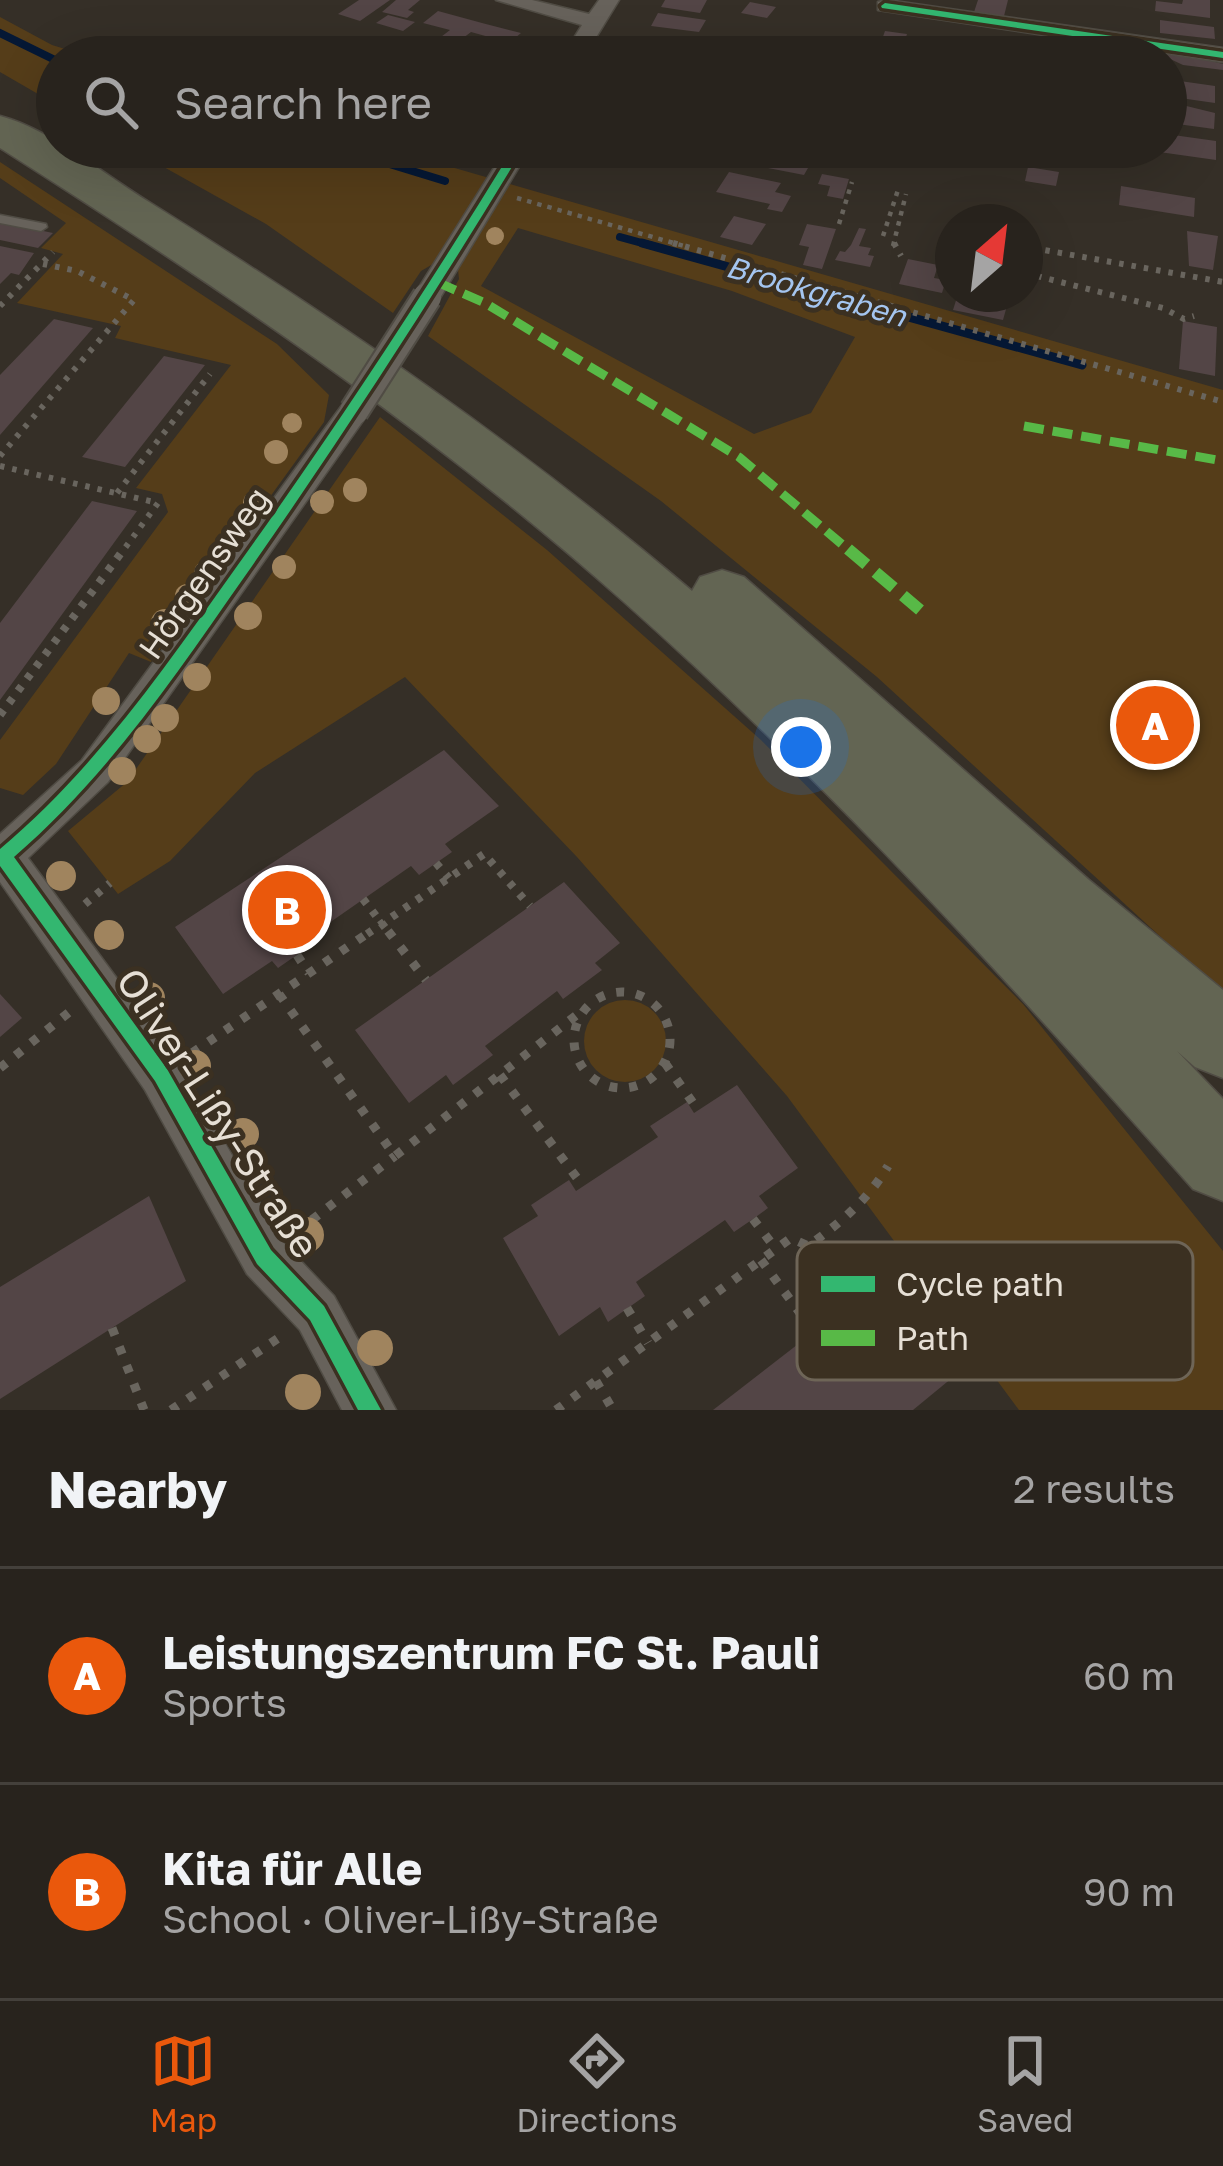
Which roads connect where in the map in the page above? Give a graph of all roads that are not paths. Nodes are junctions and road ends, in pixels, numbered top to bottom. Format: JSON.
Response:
{"nodes":[{"id":1,"x":506,"y":0,"type":"edge"},
{"id":2,"x":608,"y":0,"type":"edge"},
{"id":3,"x":885,"y":6,"type":"dead end"},
{"id":4,"x":595,"y":22,"type":"junction"},
{"id":5,"x":586,"y":36,"type":"edge"},
{"id":6,"x":1092,"y":36,"type":"edge"},
{"id":7,"x":1187,"y":50,"type":"edge"},
{"id":8,"x":1223,"y":55,"type":"edge"},
{"id":9,"x":0,"y":94,"type":"edge"},
{"id":10,"x":36,"y":116,"type":"edge"},
{"id":11,"x":0,"y":129,"type":"edge"},
{"id":12,"x":36,"y":152,"type":"edge"},
{"id":13,"x":62,"y":168,"type":"edge"},
{"id":14,"x":120,"y":168,"type":"edge"},
{"id":15,"x":506,"y":168,"type":"edge"},
{"id":16,"x":0,"y":219,"type":"edge"},
{"id":17,"x":41,"y":227,"type":"dead end"},
{"id":18,"x":2,"y":857,"type":"edge"},
{"id":19,"x":1063,"y":903,"type":"junction"},
{"id":20,"x":1223,"y":1040,"type":"edge"},
{"id":21,"x":1223,"y":1069,"type":"edge"},
{"id":22,"x":1223,"y":1159,"type":"edge"},
{"id":23,"x":370,"y":1410,"type":"edge"}],
"edges":[{"from":1,"to":4,"type":"street"},
{"from":2,"to":4,"type":"street"},
{"from":3,"to":6,"type":"street"},
{"from":4,"to":5,"type":"street"},
{"from":7,"to":8,"type":"street"},
{"from":9,"to":10,"type":"highway"},
{"from":11,"to":12,"type":"highway"},
{"from":13,"to":22,"type":"highway"},
{"from":14,"to":19,"type":"highway"},
{"from":15,"to":18,"type":"street","name":"Hörgensweg","bridge":true},
{"from":16,"to":17,"type":"lane"},
{"from":18,"to":23,"type":"street","name":"Oliver-Lißy-Straße"},
{"from":19,"to":20,"type":"highway"},
{"from":19,"to":21,"type":"highway"}]}
